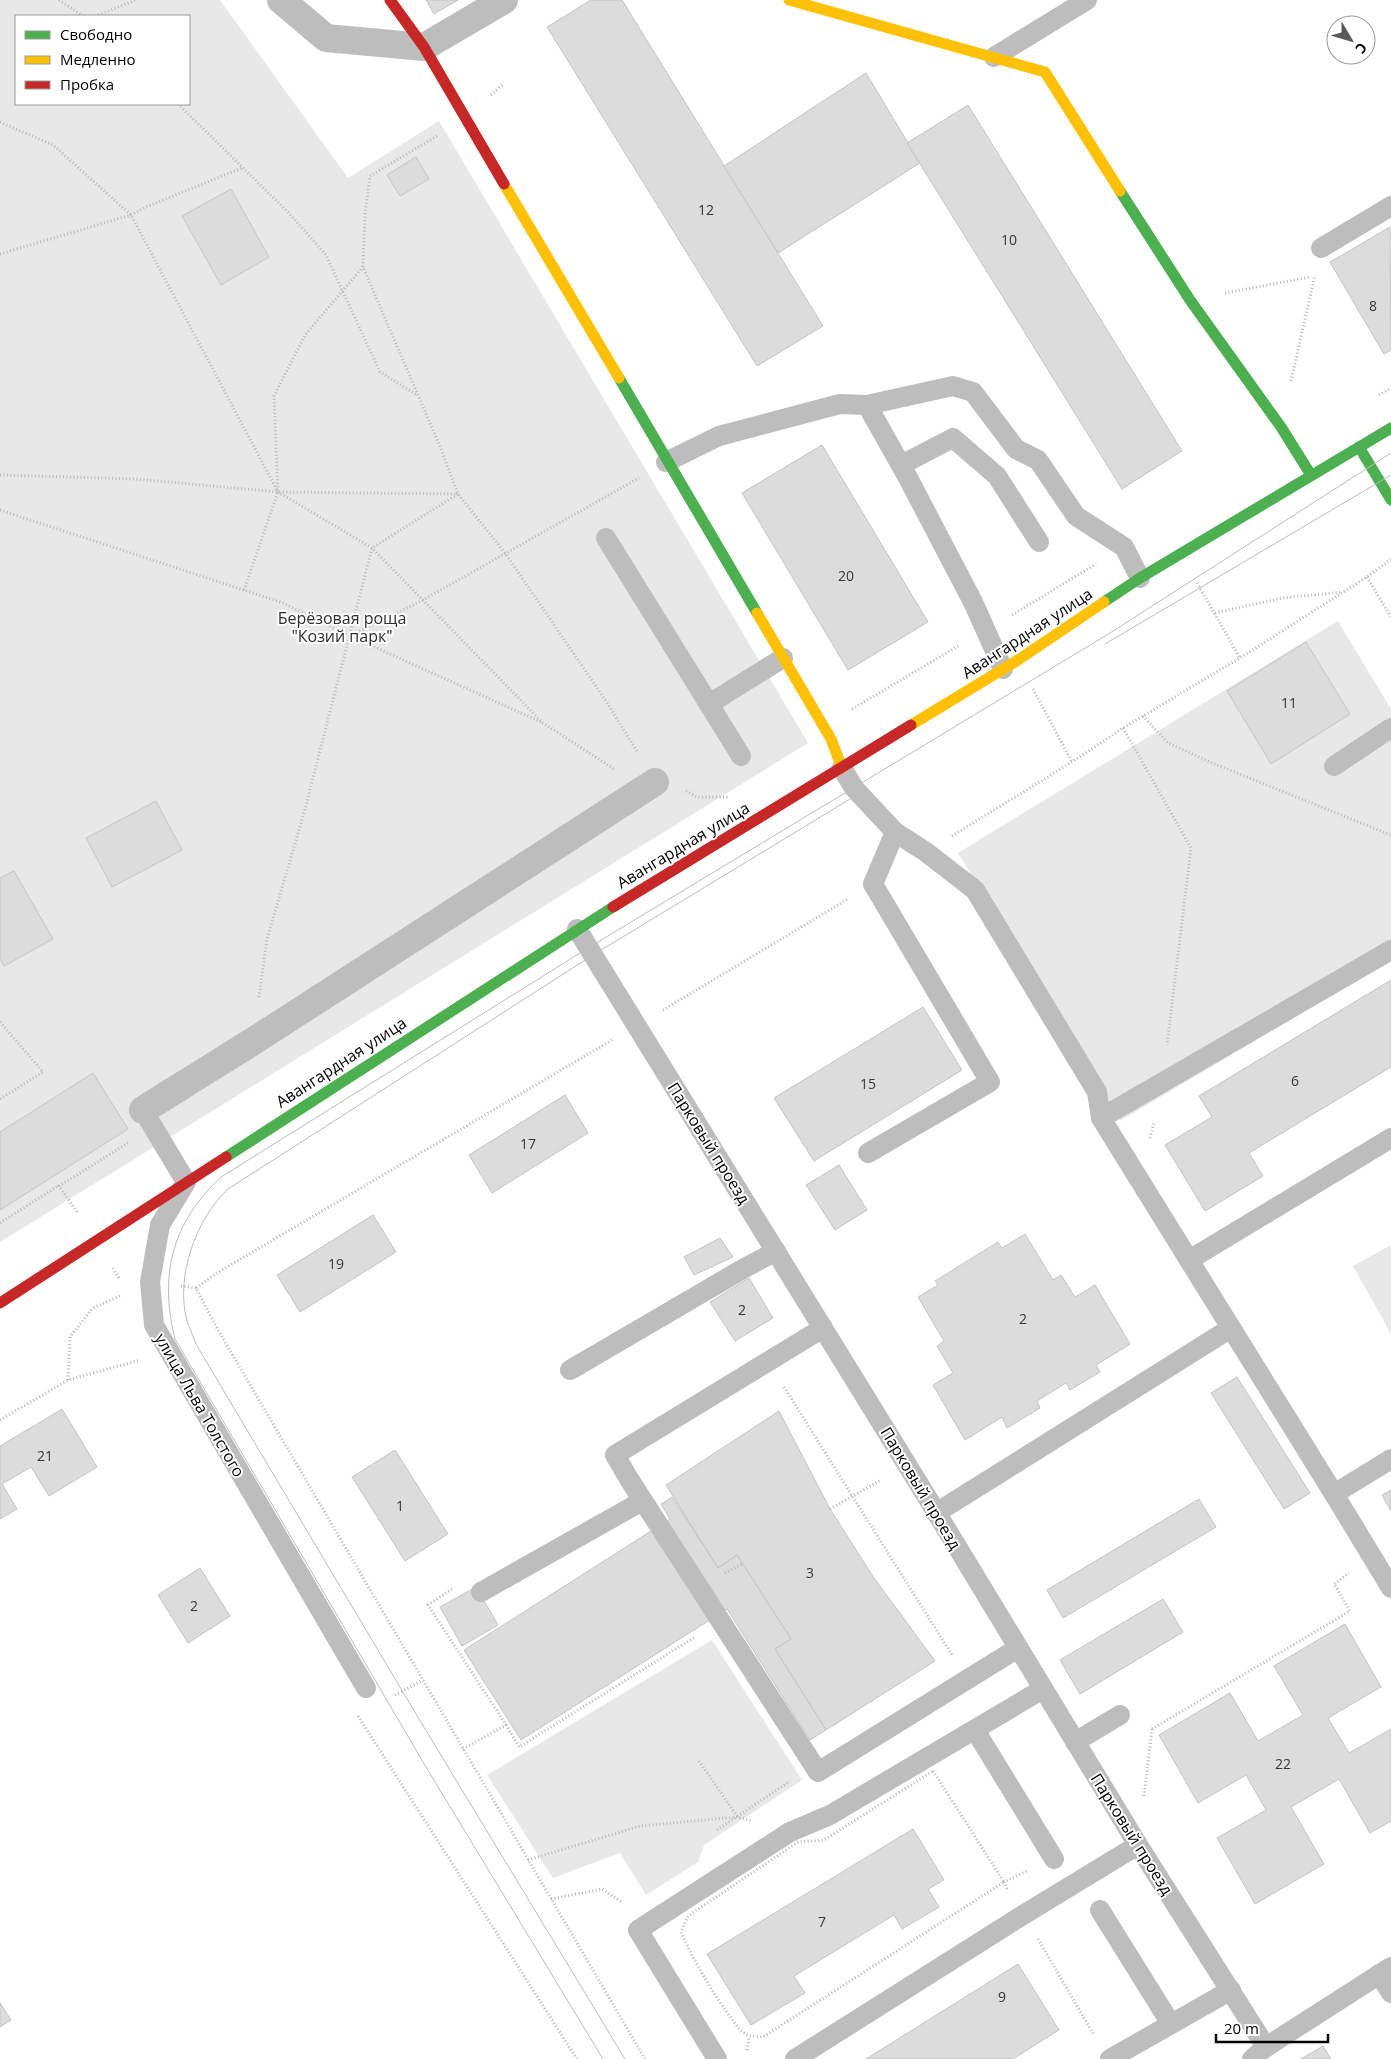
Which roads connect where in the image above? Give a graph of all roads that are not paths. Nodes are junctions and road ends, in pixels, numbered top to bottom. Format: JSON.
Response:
{"nodes":[{"id":1,"x":281,"y":0,"type":"edge"},
{"id":2,"x":390,"y":0,"type":"edge"},
{"id":3,"x":504,"y":0,"type":"edge"},
{"id":4,"x":789,"y":0,"type":"edge"},
{"id":5,"x":1087,"y":0,"type":"edge"},
{"id":6,"x":424,"y":47,"type":"junction"},
{"id":7,"x":994,"y":57,"type":"junction"},
{"id":8,"x":1391,"y":206,"type":"edge"},
{"id":9,"x":1321,"y":248,"type":"road end"},
{"id":10,"x":867,"y":405,"type":"junction"},
{"id":11,"x":1391,"y":428,"type":"edge"},
{"id":12,"x":1359,"y":447,"type":"junction"},
{"id":13,"x":666,"y":462,"type":"junction"},
{"id":14,"x":901,"y":465,"type":"junction"},
{"id":15,"x":1311,"y":475,"type":"junction"},
{"id":16,"x":1391,"y":500,"type":"edge"},
{"id":17,"x":606,"y":538,"type":"dead end"},
{"id":18,"x":1039,"y":542,"type":"dead end"},
{"id":19,"x":1140,"y":578,"type":"junction"},
{"id":20,"x":783,"y":658,"type":"junction"},
{"id":21,"x":1010,"y":664,"type":"junction"},
{"id":22,"x":709,"y":704,"type":"junction"},
{"id":23,"x":1391,"y":728,"type":"edge"},
{"id":24,"x":742,"y":756,"type":"dead end"},
{"id":25,"x":1334,"y":766,"type":"dead end"},
{"id":26,"x":842,"y":768,"type":"junction"},
{"id":27,"x":655,"y":782,"type":"road end"},
{"id":28,"x":895,"y":832,"type":"junction"},
{"id":29,"x":577,"y":929,"type":"junction"},
{"id":30,"x":1391,"y":950,"type":"edge"},
{"id":31,"x":143,"y":1110,"type":"joint"},
{"id":32,"x":1101,"y":1118,"type":"junction"},
{"id":33,"x":1391,"y":1138,"type":"edge"},
{"id":34,"x":868,"y":1154,"type":"dead end"},
{"id":35,"x":186,"y":1182,"type":"junction"},
{"id":36,"x":776,"y":1252,"type":"junction"},
{"id":37,"x":1189,"y":1260,"type":"junction"},
{"id":38,"x":0,"y":1302,"type":"edge"},
{"id":39,"x":823,"y":1328,"type":"junction"},
{"id":40,"x":1231,"y":1328,"type":"junction"},
{"id":41,"x":570,"y":1370,"type":"dead end"},
{"id":42,"x":1391,"y":1459,"type":"edge"},
{"id":43,"x":1334,"y":1494,"type":"junction"},
{"id":44,"x":637,"y":1504,"type":"dead end"},
{"id":45,"x":936,"y":1513,"type":"junction"},
{"id":46,"x":1391,"y":1588,"type":"edge"},
{"id":47,"x":481,"y":1592,"type":"road end"},
{"id":48,"x":1018,"y":1648,"type":"junction"},
{"id":49,"x":366,"y":1688,"type":"dead end"},
{"id":50,"x":1043,"y":1689,"type":"junction"},
{"id":51,"x":1120,"y":1715,"type":"dead end"},
{"id":52,"x":975,"y":1730,"type":"junction"},
{"id":53,"x":1075,"y":1742,"type":"junction"},
{"id":54,"x":1138,"y":1845,"type":"junction"},
{"id":55,"x":1054,"y":1859,"type":"dead end"},
{"id":56,"x":1100,"y":1910,"type":"dead end"},
{"id":57,"x":1385,"y":1970,"type":"edge"},
{"id":58,"x":1231,"y":1990,"type":"junction"},
{"id":59,"x":1391,"y":1993,"type":"edge"},
{"id":60,"x":1171,"y":2024,"type":"junction"},
{"id":61,"x":1259,"y":2053,"type":"edge"},
{"id":62,"x":717,"y":2059,"type":"edge"},
{"id":63,"x":795,"y":2059,"type":"edge"},
{"id":64,"x":1110,"y":2059,"type":"edge"}],
"edges":[{"from":1,"to":6,"type":"street"},
{"from":2,"to":6,"type":"street"},
{"from":3,"to":6,"type":"street"},
{"from":4,"to":7,"type":"street"},
{"from":5,"to":7,"type":"lane"},
{"from":6,"to":13,"type":"street"},
{"from":7,"to":15,"type":"street"},
{"from":8,"to":9,"type":"lane"},
{"from":10,"to":13,"type":"lane"},
{"from":10,"to":14,"type":"lane"},
{"from":10,"to":19,"type":"lane"},
{"from":11,"to":12,"type":"street","name":"Авангардная улица"},
{"from":12,"to":15,"type":"street","name":"Авангардная улица"},
{"from":12,"to":16,"type":"street"},
{"from":13,"to":20,"type":"street"},
{"from":14,"to":18,"type":"lane"},
{"from":14,"to":21,"type":"lane"},
{"from":15,"to":19,"type":"street","name":"Авангардная улица"},
{"from":17,"to":22,"type":"lane"},
{"from":19,"to":21,"type":"street","name":"Авангардная улица"},
{"from":20,"to":22,"type":"lane"},
{"from":20,"to":26,"type":"street"},
{"from":21,"to":26,"type":"street","name":"Авангардная улица"},
{"from":22,"to":24,"type":"lane"},
{"from":23,"to":25,"type":"lane"},
{"from":26,"to":28,"type":"lane"},
{"from":26,"to":29,"type":"street","name":"Авангардная улица"},
{"from":27,"to":31,"type":"street"},
{"from":28,"to":32,"type":"lane"},
{"from":28,"to":34,"type":"lane"},
{"from":29,"to":35,"type":"street","name":"Авангардная улица"},
{"from":29,"to":36,"type":"lane","name":"Парковый проезд"},
{"from":30,"to":32,"type":"lane"},
{"from":31,"to":35,"type":"lane"},
{"from":32,"to":37,"type":"lane"},
{"from":33,"to":37,"type":"lane"},
{"from":35,"to":38,"type":"street","name":"Авангардная улица"},
{"from":35,"to":49,"type":"lane","name":"улица Льва Толстого"},
{"from":36,"to":39,"type":"lane","name":"Парковый проезд"},
{"from":36,"to":41,"type":"lane"},
{"from":37,"to":40,"type":"lane"},
{"from":39,"to":45,"type":"lane","name":"Парковый проезд"},
{"from":39,"to":48,"type":"lane"},
{"from":40,"to":43,"type":"lane"},
{"from":40,"to":45,"type":"lane"},
{"from":42,"to":43,"type":"lane"},
{"from":43,"to":46,"type":"lane"},
{"from":44,"to":47,"type":"lane"},
{"from":45,"to":48,"type":"lane","name":"Парковый проезд"},
{"from":48,"to":50,"type":"lane","name":"Парковый проезд"},
{"from":50,"to":52,"type":"lane"},
{"from":50,"to":53,"type":"lane","name":"Парковый проезд"},
{"from":51,"to":53,"type":"lane"},
{"from":52,"to":55,"type":"lane"},
{"from":52,"to":62,"type":"lane"},
{"from":53,"to":54,"type":"lane","name":"Парковый проезд"},
{"from":54,"to":58,"type":"lane","name":"Парковый проезд"},
{"from":54,"to":63,"type":"lane"},
{"from":56,"to":60,"type":"lane"},
{"from":57,"to":59,"type":"lane"},
{"from":57,"to":61,"type":"lane"},
{"from":58,"to":60,"type":"lane"},
{"from":58,"to":61,"type":"lane","name":"Парковый проезд"},
{"from":60,"to":64,"type":"lane"}]}
